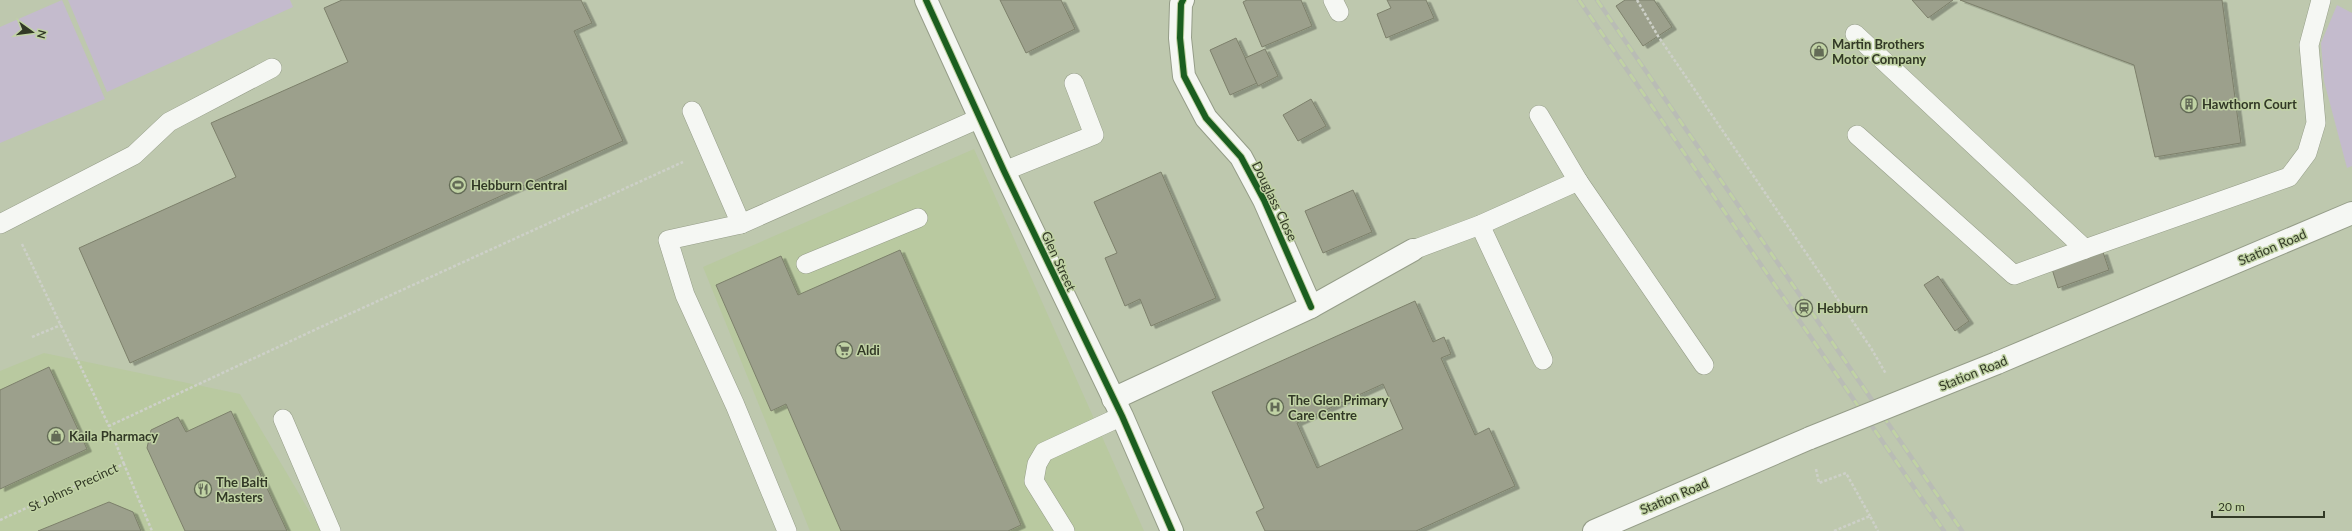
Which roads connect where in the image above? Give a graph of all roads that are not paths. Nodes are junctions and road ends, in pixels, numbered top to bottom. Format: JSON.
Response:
{"nodes":[{"id":1,"x":926,"y":0,"type":"edge"},
{"id":2,"x":1183,"y":0,"type":"edge"},
{"id":3,"x":2321,"y":0,"type":"edge"},
{"id":4,"x":1855,"y":34,"type":"dead end"},
{"id":5,"x":272,"y":68,"type":"dead end"},
{"id":6,"x":1074,"y":83,"type":"dead end"},
{"id":7,"x":692,"y":111,"type":"dead end"},
{"id":8,"x":1539,"y":115,"type":"dead end"},
{"id":9,"x":980,"y":118,"type":"junction"},
{"id":10,"x":1857,"y":135,"type":"dead end"},
{"id":11,"x":1004,"y":172,"type":"junction"},
{"id":12,"x":1578,"y":181,"type":"junction"},
{"id":13,"x":2352,"y":213,"type":"edge"},
{"id":14,"x":918,"y":218,"type":"dead end"},
{"id":15,"x":5,"y":222,"type":"edge"},
{"id":16,"x":741,"y":224,"type":"junction"},
{"id":17,"x":1480,"y":225,"type":"junction"},
{"id":18,"x":2086,"y":249,"type":"junction"},
{"id":19,"x":1413,"y":250,"type":"joint"},
{"id":20,"x":806,"y":264,"type":"dead end"},
{"id":21,"x":1311,"y":307,"type":"junction"},
{"id":22,"x":1543,"y":360,"type":"dead end"},
{"id":23,"x":1704,"y":365,"type":"dead end"},
{"id":24,"x":1118,"y":407,"type":"junction"},
{"id":25,"x":283,"y":419,"type":"dead end"},
{"id":26,"x":331,"y":531,"type":"edge"},
{"id":27,"x":787,"y":531,"type":"edge"},
{"id":28,"x":1065,"y":531,"type":"edge"},
{"id":29,"x":1172,"y":531,"type":"edge"},
{"id":30,"x":1594,"y":531,"type":"edge"}],
"edges":[{"from":1,"to":9,"type":"street","name":"Glen Street"},
{"from":2,"to":21,"type":"street","name":"Douglass Close"},
{"from":3,"to":18,"type":"lane"},
{"from":4,"to":18,"type":"lane"},
{"from":5,"to":15,"type":"lane"},
{"from":6,"to":11,"type":"lane"},
{"from":7,"to":16,"type":"lane"},
{"from":8,"to":12,"type":"lane"},
{"from":9,"to":11,"type":"street","name":"Glen Street"},
{"from":9,"to":16,"type":"lane"},
{"from":10,"to":18,"type":"lane"},
{"from":11,"to":24,"type":"street","name":"Glen Street"},
{"from":12,"to":17,"type":"lane"},
{"from":12,"to":23,"type":"lane"},
{"from":13,"to":30,"type":"street","name":"Station Road","bridge":true},
{"from":14,"to":20,"type":"lane"},
{"from":16,"to":27,"type":"lane"},
{"from":17,"to":19,"type":"lane"},
{"from":17,"to":22,"type":"lane"},
{"from":19,"to":21,"type":"street"},
{"from":21,"to":24,"type":"street"},
{"from":24,"to":28,"type":"lane"},
{"from":24,"to":29,"type":"street","name":"Glen Street"},
{"from":25,"to":26,"type":"lane"}]}
